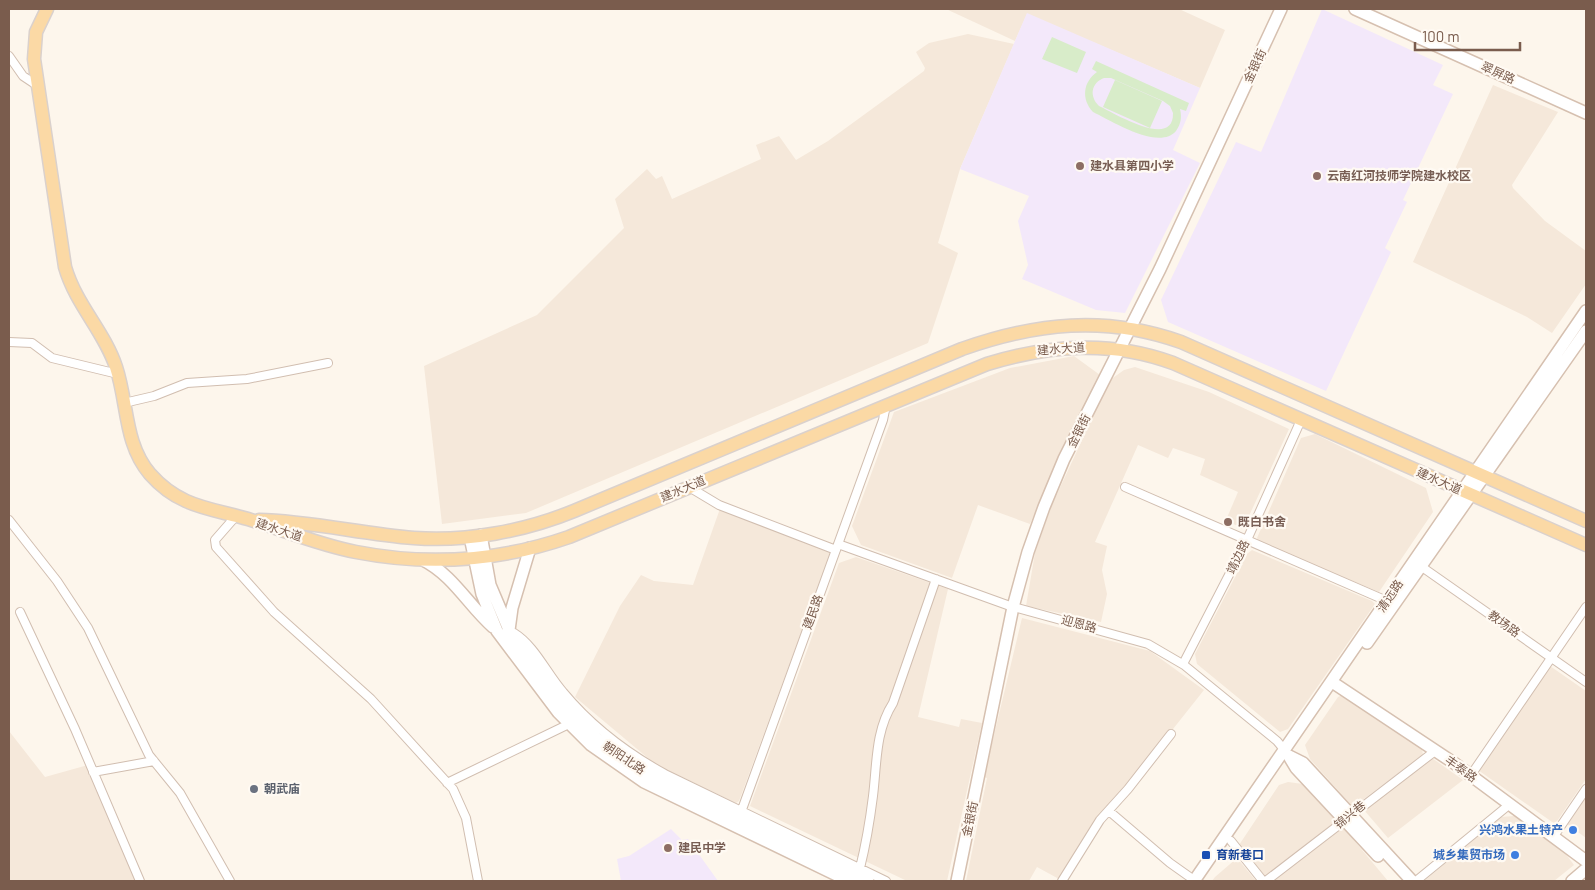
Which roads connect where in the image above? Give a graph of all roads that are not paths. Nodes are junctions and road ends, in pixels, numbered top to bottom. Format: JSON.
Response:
{"nodes":[{"id":1,"x":47,"y":9,"type":"edge"},
{"id":2,"x":1281,"y":9,"type":"edge"},
{"id":3,"x":1356,"y":9,"type":"edge"},
{"id":4,"x":9,"y":56,"type":"edge"},
{"id":5,"x":38,"y":86,"type":"junction"},
{"id":6,"x":1586,"y":113,"type":"edge"},
{"id":7,"x":1586,"y":311,"type":"edge"},
{"id":8,"x":1130,"y":328,"type":"junction"},
{"id":9,"x":1586,"y":331,"type":"edge"},
{"id":10,"x":9,"y":342,"type":"edge"},
{"id":11,"x":1120,"y":349,"type":"junction"},
{"id":12,"x":328,"y":363,"type":"dead end"},
{"id":13,"x":118,"y":374,"type":"junction"},
{"id":14,"x":124,"y":402,"type":"junction"},
{"id":15,"x":886,"y":405,"type":"junction"},
{"id":16,"x":1301,"y":420,"type":"junction"},
{"id":17,"x":1480,"y":474,"type":"junction"},
{"id":18,"x":689,"y":486,"type":"junction"},
{"id":19,"x":1125,"y":487,"type":"dead end"},
{"id":20,"x":1467,"y":493,"type":"junction"},
{"id":21,"x":236,"y":516,"type":"junction"},
{"id":22,"x":9,"y":520,"type":"edge"},
{"id":23,"x":248,"y":520,"type":"junction"},
{"id":24,"x":1586,"y":521,"type":"edge"},
{"id":25,"x":475,"y":536,"type":"junction"},
{"id":26,"x":1246,"y":542,"type":"junction"},
{"id":27,"x":1586,"y":545,"type":"edge"},
{"id":28,"x":837,"y":547,"type":"junction"},
{"id":29,"x":530,"y":548,"type":"junction"},
{"id":30,"x":479,"y":557,"type":"junction"},
{"id":31,"x":423,"y":560,"type":"junction"},
{"id":32,"x":1422,"y":566,"type":"junction"},
{"id":33,"x":936,"y":580,"type":"junction"},
{"id":34,"x":1387,"y":602,"type":"junction"},
{"id":35,"x":1013,"y":607,"type":"junction"},
{"id":36,"x":1586,"y":607,"type":"edge"},
{"id":37,"x":20,"y":612,"type":"dead end"},
{"id":38,"x":496,"y":630,"type":"junction"},
{"id":39,"x":509,"y":630,"type":"junction"},
{"id":40,"x":1552,"y":658,"type":"junction"},
{"id":41,"x":1183,"y":664,"type":"junction"},
{"id":42,"x":1586,"y":682,"type":"edge"},
{"id":43,"x":1335,"y":684,"type":"junction"},
{"id":44,"x":569,"y":724,"type":"junction"},
{"id":45,"x":1171,"y":734,"type":"dead end"},
{"id":46,"x":1435,"y":750,"type":"junction"},
{"id":47,"x":1287,"y":753,"type":"junction"},
{"id":48,"x":154,"y":761,"type":"junction"},
{"id":49,"x":93,"y":772,"type":"junction"},
{"id":50,"x":1471,"y":775,"type":"junction"},
{"id":51,"x":447,"y":783,"type":"junction"},
{"id":52,"x":1586,"y":789,"type":"edge"},
{"id":53,"x":1510,"y":804,"type":"junction"},
{"id":54,"x":1109,"y":811,"type":"junction"},
{"id":55,"x":740,"y":814,"type":"junction"},
{"id":56,"x":1347,"y":817,"type":"junction"},
{"id":57,"x":1554,"y":836,"type":"junction"},
{"id":58,"x":1231,"y":841,"type":"junction"},
{"id":59,"x":1586,"y":861,"type":"edge"},
{"id":60,"x":860,"y":868,"type":"junction"},
{"id":61,"x":1586,"y":869,"type":"edge"},
{"id":62,"x":140,"y":881,"type":"edge"},
{"id":63,"x":230,"y":881,"type":"edge"},
{"id":64,"x":478,"y":881,"type":"edge"},
{"id":65,"x":849,"y":881,"type":"edge"},
{"id":66,"x":868,"y":881,"type":"edge"},
{"id":67,"x":886,"y":881,"type":"edge"},
{"id":68,"x":957,"y":881,"type":"edge"},
{"id":69,"x":1062,"y":881,"type":"edge"},
{"id":70,"x":1197,"y":881,"type":"edge"},
{"id":71,"x":1265,"y":881,"type":"edge"},
{"id":72,"x":1401,"y":881,"type":"edge"},
{"id":73,"x":1414,"y":881,"type":"edge"},
{"id":74,"x":1572,"y":881,"type":"edge"}],
"edges":[{"from":1,"to":5,"type":"main road"},
{"from":2,"to":8,"type":"main road","name":"金银街"},
{"from":3,"to":6,"type":"main road","name":"翠屏路"},
{"from":4,"to":5,"type":"street"},
{"from":5,"to":13,"type":"main road"},
{"from":7,"to":17,"type":"main road","name":"清远路"},
{"from":8,"to":11,"type":"main road","name":"金银街"},
{"from":8,"to":17,"type":"main road","name":"建水大道"},
{"from":8,"to":25,"type":"main road","name":"建水大道"},
{"from":9,"to":17,"type":"main road","name":"清远路"},
{"from":10,"to":13,"type":"street"},
{"from":11,"to":15,"type":"main road","name":"建水大道"},
{"from":11,"to":16,"type":"main road","name":"建水大道"},
{"from":11,"to":35,"type":"main road","name":"金银街"},
{"from":12,"to":14,"type":"street"},
{"from":13,"to":14,"type":"main road"},
{"from":14,"to":21,"type":"main road"},
{"from":15,"to":18,"type":"main road","name":"建水大道"},
{"from":15,"to":28,"type":"street","name":"建民路"},
{"from":16,"to":20,"type":"main road","name":"建水大道"},
{"from":16,"to":26,"type":"street","name":"靖边路"},
{"from":17,"to":20,"type":"main road","name":"清远路"},
{"from":17,"to":24,"type":"main road","name":"建水大道"},
{"from":18,"to":28,"type":"street","name":"迎恩路"},
{"from":18,"to":29,"type":"main road","name":"建水大道"},
{"from":19,"to":26,"type":"street"},
{"from":20,"to":27,"type":"main road","name":"建水大道"},
{"from":20,"to":32,"type":"main road","name":"清远路"},
{"from":20,"to":34,"type":"main road","name":"清远路"},
{"from":21,"to":23,"type":"main road"},
{"from":21,"to":51,"type":"street"},
{"from":22,"to":48,"type":"street"},
{"from":23,"to":25,"type":"main road","name":"建水大道"},
{"from":23,"to":31,"type":"main road","name":"建水大道"},
{"from":25,"to":30,"type":"main road","name":"朝阳北路"},
{"from":26,"to":34,"type":"street"},
{"from":26,"to":41,"type":"street","name":"靖边路"},
{"from":28,"to":33,"type":"street","name":"迎恩路"},
{"from":28,"to":55,"type":"street","name":"建民路"},
{"from":29,"to":30,"type":"main road","name":"建水大道"},
{"from":29,"to":39,"type":"main road"},
{"from":30,"to":31,"type":"main road","name":"建水大道"},
{"from":30,"to":38,"type":"main road","name":"朝阳北路"},
{"from":30,"to":39,"type":"main road","name":"朝阳北路"},
{"from":31,"to":38,"type":"main road"},
{"from":32,"to":40,"type":"street","name":"教场路"},
{"from":32,"to":43,"type":"main road","name":"清远路"},
{"from":33,"to":35,"type":"street","name":"迎恩路"},
{"from":33,"to":60,"type":"street"},
{"from":34,"to":43,"type":"main road","name":"清远路"},
{"from":35,"to":41,"type":"street","name":"迎恩路"},
{"from":35,"to":68,"type":"main road","name":"金银街"},
{"from":36,"to":40,"type":"street"},
{"from":37,"to":49,"type":"street"},
{"from":38,"to":44,"type":"main road","name":"朝阳北路"},
{"from":39,"to":55,"type":"main road","name":"朝阳北路"},
{"from":40,"to":42,"type":"street","name":"教场路"},
{"from":40,"to":50,"type":"street"},
{"from":41,"to":47,"type":"street","name":"迎恩路"},
{"from":43,"to":46,"type":"main road","name":"丰泰路"},
{"from":43,"to":47,"type":"main road","name":"清远路"},
{"from":44,"to":51,"type":"street"},
{"from":44,"to":65,"type":"main road","name":"朝阳北路"},
{"from":45,"to":54,"type":"street"},
{"from":46,"to":50,"type":"main road","name":"丰泰路"},
{"from":46,"to":56,"type":"street","name":"锦兴巷"},
{"from":47,"to":56,"type":"main road","name":"迎恩路"},
{"from":47,"to":58,"type":"main road","name":"清远路"},
{"from":47,"to":70,"type":"main road","name":"清远路"},
{"from":48,"to":49,"type":"street"},
{"from":48,"to":63,"type":"street"},
{"from":49,"to":62,"type":"street"},
{"from":50,"to":53,"type":"main road","name":"丰泰路"},
{"from":51,"to":64,"type":"street"},
{"from":52,"to":57,"type":"street"},
{"from":53,"to":57,"type":"main road","name":"丰泰路"},
{"from":53,"to":73,"type":"street"},
{"from":54,"to":69,"type":"street"},
{"from":54,"to":70,"type":"street"},
{"from":55,"to":60,"type":"street"},
{"from":55,"to":66,"type":"main road","name":"朝阳北路"},
{"from":56,"to":71,"type":"street","name":"锦兴巷"},
{"from":56,"to":72,"type":"main road","name":"迎恩路"},
{"from":56,"to":73,"type":"main road","name":"迎恩路"},
{"from":57,"to":59,"type":"main road","name":"丰泰路"},
{"from":58,"to":70,"type":"main road","name":"清远路"},
{"from":58,"to":71,"type":"street"},
{"from":60,"to":67,"type":"street"},
{"from":61,"to":74,"type":"main road"}]}
